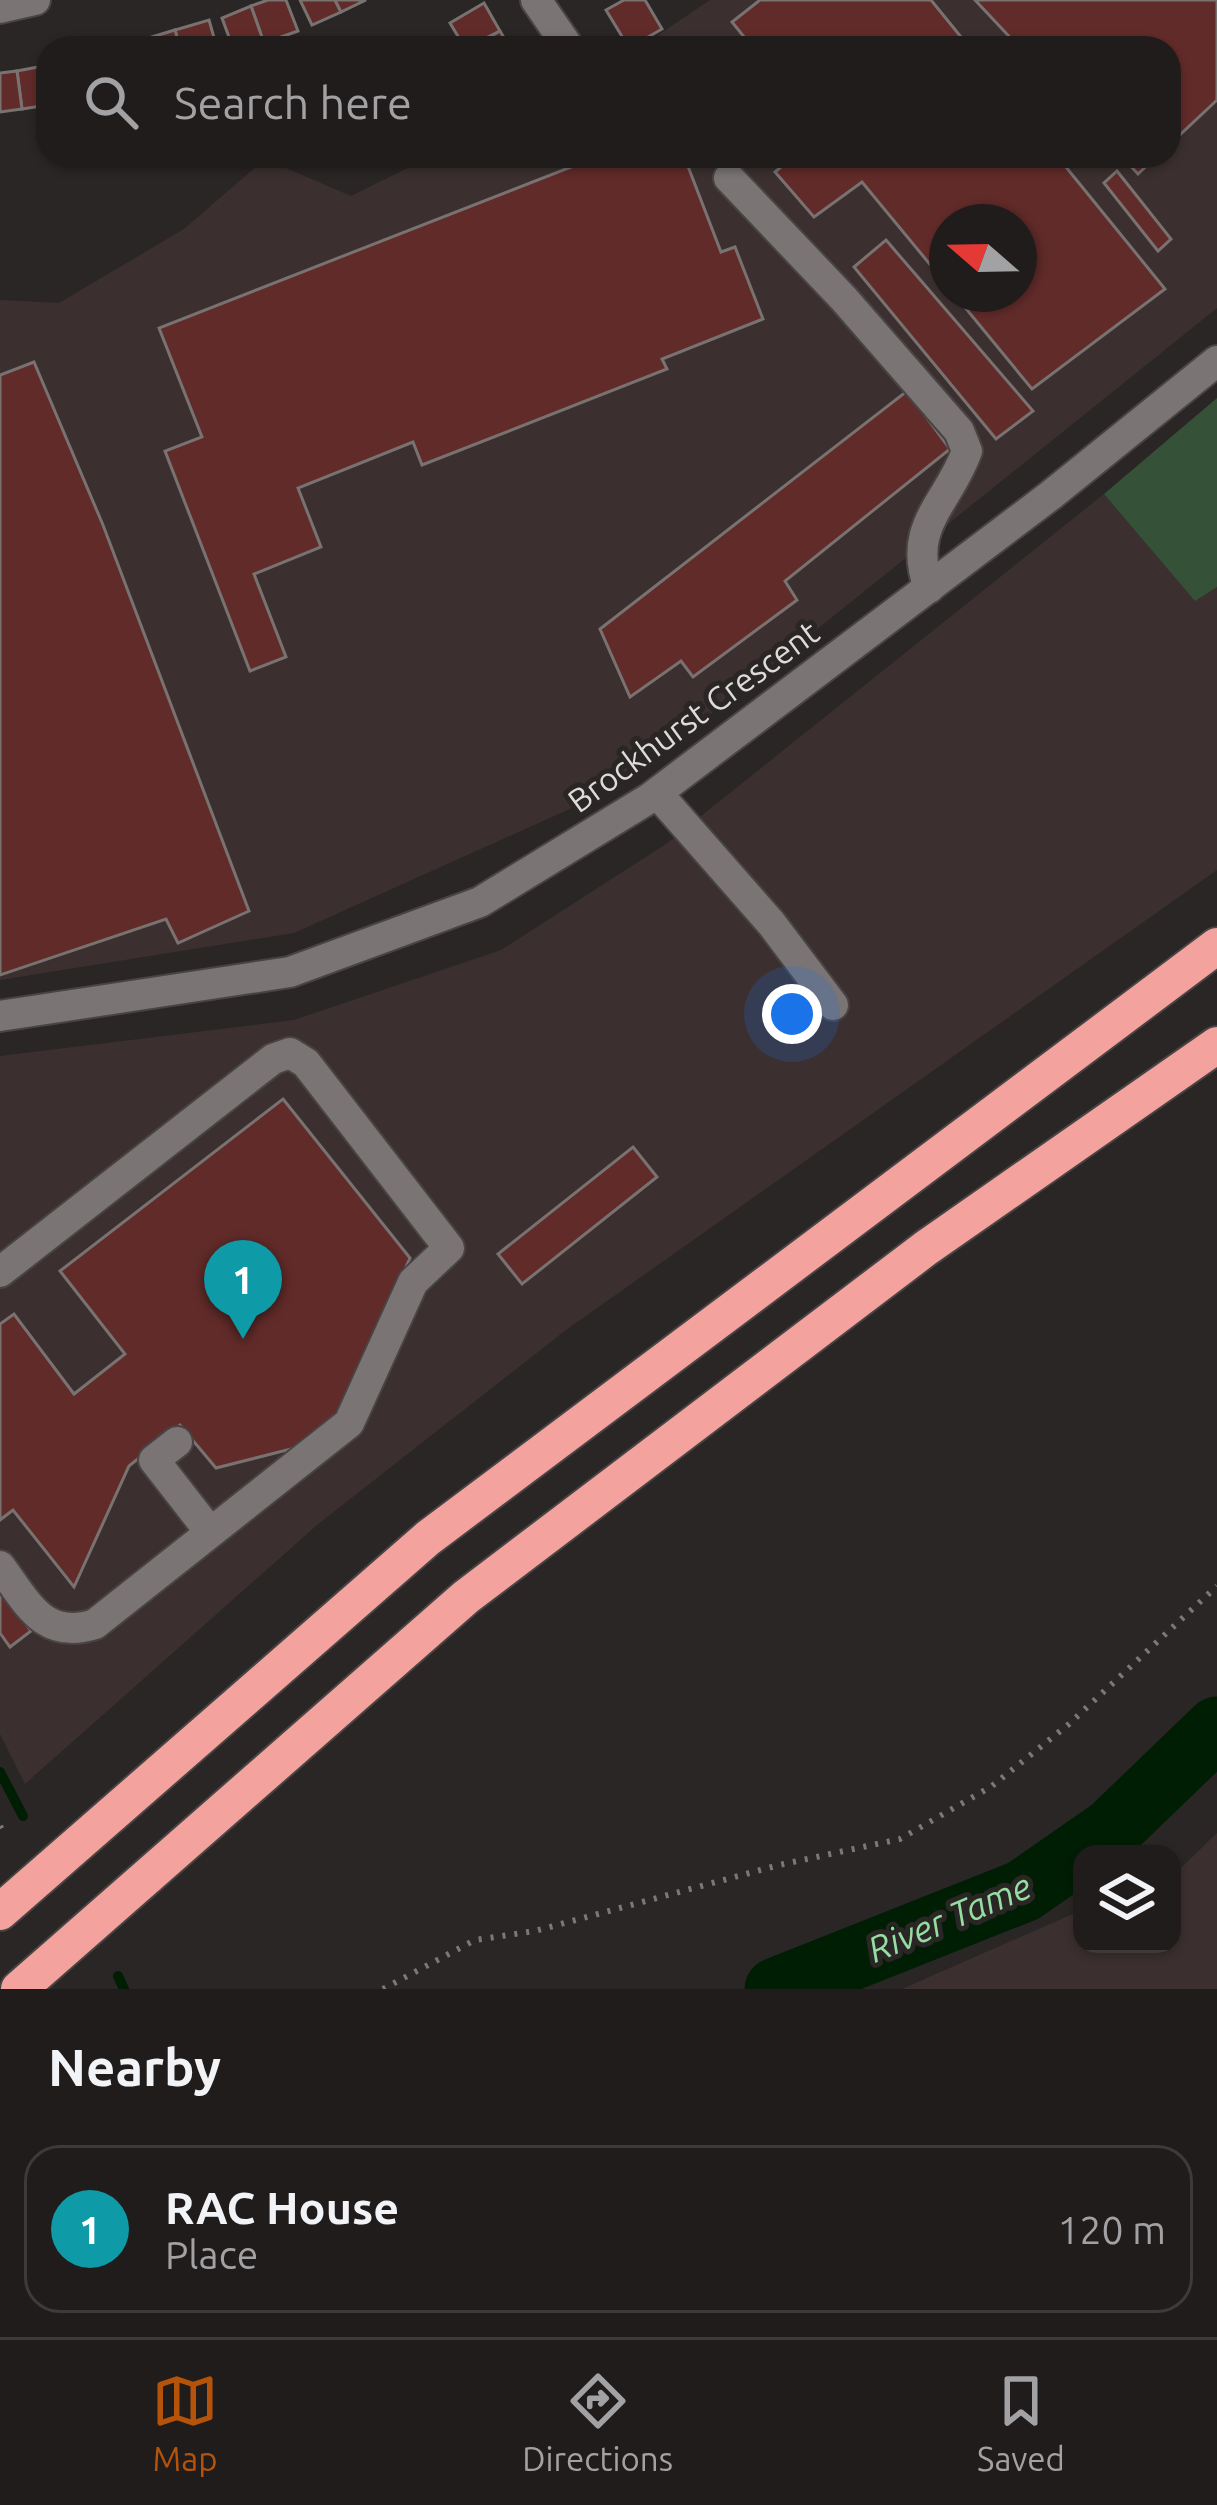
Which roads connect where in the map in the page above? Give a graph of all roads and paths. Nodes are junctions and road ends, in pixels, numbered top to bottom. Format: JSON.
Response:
{"nodes":[{"id":1,"x":35,"y":0,"type":"edge"},
{"id":2,"x":536,"y":0,"type":"edge"},
{"id":3,"x":0,"y":8,"type":"edge"},
{"id":4,"x":561,"y":36,"type":"edge"},
{"id":5,"x":730,"y":178,"type":"dead end"},
{"id":6,"x":1217,"y":361,"type":"edge"},
{"id":7,"x":929,"y":588,"type":"junction"},
{"id":8,"x":657,"y":793,"type":"junction"},
{"id":9,"x":1217,"y":946,"type":"edge"},
{"id":10,"x":833,"y":1005,"type":"dead end"},
{"id":11,"x":0,"y":1016,"type":"edge"},
{"id":12,"x":1217,"y":1045,"type":"edge"},
{"id":13,"x":4,"y":1262,"type":"edge"},
{"id":14,"x":177,"y":1442,"type":"dead end"},
{"id":15,"x":210,"y":1532,"type":"junction"},
{"id":16,"x":0,"y":1566,"type":"edge"},
{"id":17,"x":1217,"y":1586,"type":"edge"},
{"id":18,"x":0,"y":1826,"type":"edge"},
{"id":19,"x":5,"y":1836,"type":"dead end"},
{"id":20,"x":0,"y":1912,"type":"edge"},
{"id":21,"x":19,"y":1989,"type":"edge"},
{"id":22,"x":383,"y":1989,"type":"edge"}],
"edges":[{"from":1,"to":3,"type":"street"},
{"from":2,"to":4,"type":"street"},
{"from":5,"to":7,"type":"street"},
{"from":6,"to":7,"type":"street","name":"Brockhurst Crescent"},
{"from":7,"to":8,"type":"street","name":"Brockhurst Crescent"},
{"from":8,"to":10,"type":"street"},
{"from":8,"to":11,"type":"street","name":"Brockhurst Crescent"},
{"from":9,"to":20,"type":"highway"},
{"from":12,"to":21,"type":"highway"},
{"from":13,"to":15,"type":"street"},
{"from":14,"to":15,"type":"street"},
{"from":15,"to":16,"type":"street"},
{"from":17,"to":22,"type":"path"},
{"from":18,"to":19,"type":"path"}]}
